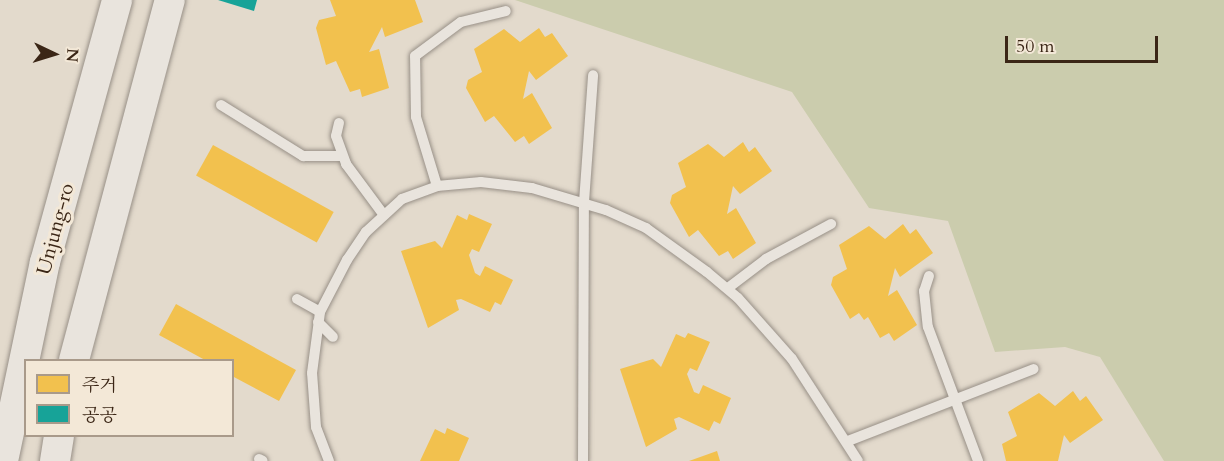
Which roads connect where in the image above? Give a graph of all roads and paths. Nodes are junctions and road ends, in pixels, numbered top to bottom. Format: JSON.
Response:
{"nodes":[{"id":1,"x":117,"y":0,"type":"edge"},
{"id":2,"x":170,"y":0,"type":"edge"},
{"id":3,"x":506,"y":11,"type":"dead end"},
{"id":4,"x":593,"y":75,"type":"dead end"},
{"id":5,"x":221,"y":105,"type":"dead end"},
{"id":6,"x":339,"y":123,"type":"dead end"},
{"id":7,"x":342,"y":156,"type":"junction"},
{"id":8,"x":437,"y":186,"type":"junction"},
{"id":9,"x":584,"y":202,"type":"junction"},
{"id":10,"x":382,"y":214,"type":"junction"},
{"id":11,"x":831,"y":224,"type":"dead end"},
{"id":12,"x":929,"y":276,"type":"dead end"},
{"id":13,"x":728,"y":288,"type":"junction"},
{"id":14,"x":297,"y":298,"type":"dead end"},
{"id":15,"x":319,"y":317,"type":"junction"},
{"id":16,"x":333,"y":337,"type":"dead end"},
{"id":17,"x":25,"y":359,"type":"edge"},
{"id":18,"x":74,"y":359,"type":"edge"},
{"id":19,"x":24,"y":362,"type":"edge"},
{"id":20,"x":1034,"y":369,"type":"dead end"},
{"id":21,"x":955,"y":400,"type":"junction"},
{"id":22,"x":59,"y":437,"type":"edge"},
{"id":23,"x":848,"y":441,"type":"junction"},
{"id":24,"x":3,"y":461,"type":"edge"},
{"id":25,"x":55,"y":461,"type":"edge"},
{"id":26,"x":329,"y":461,"type":"edge"},
{"id":27,"x":583,"y":461,"type":"edge"},
{"id":28,"x":858,"y":461,"type":"edge"},
{"id":29,"x":978,"y":461,"type":"edge"}],
"edges":[{"from":1,"to":17,"type":"main road","name":"Unjung-ro"},
{"from":2,"to":18,"type":"main road"},
{"from":3,"to":8,"type":"lane"},
{"from":4,"to":9,"type":"lane"},
{"from":5,"to":7,"type":"lane"},
{"from":6,"to":7,"type":"lane"},
{"from":7,"to":10,"type":"lane"},
{"from":8,"to":9,"type":"lane"},
{"from":8,"to":10,"type":"lane"},
{"from":9,"to":13,"type":"lane"},
{"from":9,"to":27,"type":"lane"},
{"from":10,"to":15,"type":"lane"},
{"from":11,"to":13,"type":"lane"},
{"from":12,"to":21,"type":"lane"},
{"from":13,"to":23,"type":"lane"},
{"from":14,"to":15,"type":"lane"},
{"from":15,"to":16,"type":"lane"},
{"from":15,"to":26,"type":"lane"},
{"from":19,"to":24,"type":"main road","name":"Unjung-ro"},
{"from":20,"to":21,"type":"lane"},
{"from":21,"to":23,"type":"lane"},
{"from":21,"to":29,"type":"lane"},
{"from":22,"to":25,"type":"main road"},
{"from":23,"to":28,"type":"lane"}]}
